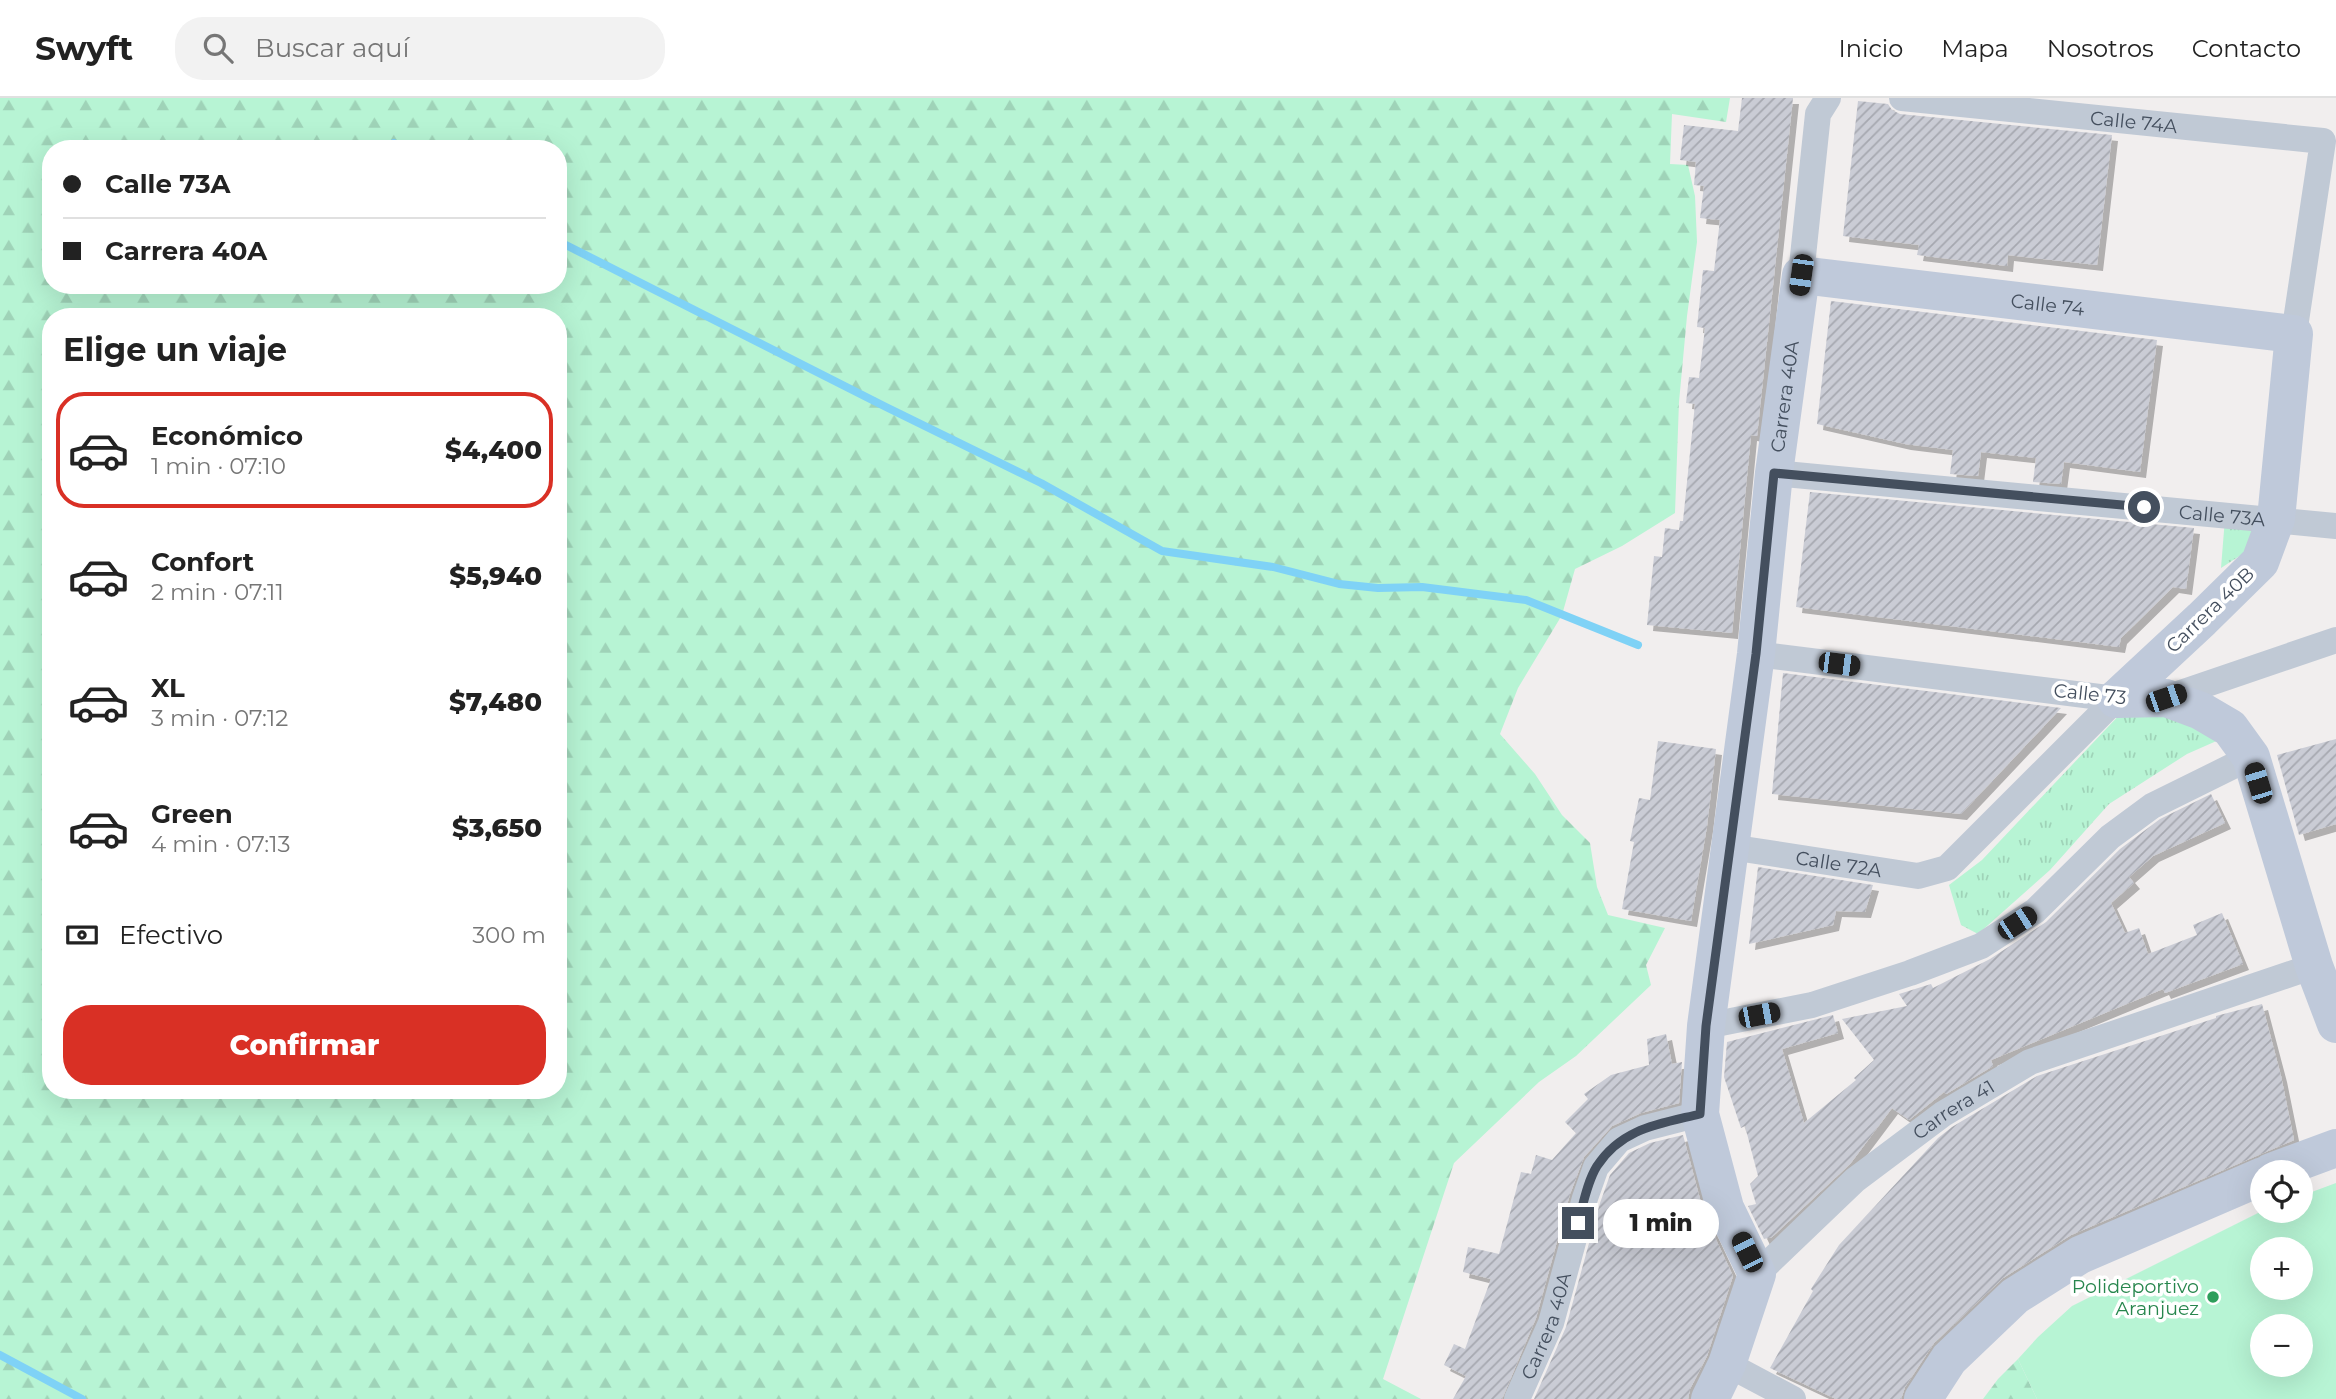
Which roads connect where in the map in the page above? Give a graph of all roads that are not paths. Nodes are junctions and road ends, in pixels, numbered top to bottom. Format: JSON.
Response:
{"nodes":[{"id":1,"x":1828,"y":98,"type":"edge"},
{"id":2,"x":1902,"y":98,"type":"edge"},
{"id":3,"x":2323,"y":142,"type":"joint"},
{"id":4,"x":1801,"y":275,"type":"junction"},
{"id":5,"x":2294,"y":334,"type":"junction"},
{"id":6,"x":1774,"y":473,"type":"junction"},
{"id":7,"x":2276,"y":519,"type":"junction"},
{"id":8,"x":2336,"y":526,"type":"edge"},
{"id":9,"x":2336,"y":640,"type":"edge"},
{"id":10,"x":1756,"y":654,"type":"junction"},
{"id":11,"x":2166,"y":698,"type":"junction"},
{"id":12,"x":2116,"y":699,"type":"junction"},
{"id":13,"x":2250,"y":757,"type":"junction"},
{"id":14,"x":1730,"y":847,"type":"junction"},
{"id":15,"x":1947,"y":868,"type":"joint"},
{"id":16,"x":2314,"y":966,"type":"junction"},
{"id":17,"x":2336,"y":1024,"type":"edge"},
{"id":18,"x":1706,"y":1026,"type":"junction"},
{"id":19,"x":1700,"y":1114,"type":"junction"},
{"id":20,"x":2336,"y":1149,"type":"edge"},
{"id":21,"x":2305,"y":1160,"type":"edge"},
{"id":22,"x":2250,"y":1182,"type":"edge"},
{"id":23,"x":1757,"y":1274,"type":"junction"},
{"id":24,"x":1727,"y":1363,"type":"junction"},
{"id":25,"x":1517,"y":1399,"type":"edge"},
{"id":26,"x":1710,"y":1399,"type":"edge"},
{"id":27,"x":1793,"y":1399,"type":"edge"},
{"id":28,"x":1923,"y":1399,"type":"edge"}],
"edges":[{"from":1,"to":4,"type":"street","name":"Carrera 40A"},
{"from":2,"to":3,"type":"street","name":"Calle 74A"},
{"from":3,"to":5,"type":"street","name":"Carrera 40B"},
{"from":4,"to":5,"type":"street","name":"Calle 74"},
{"from":4,"to":6,"type":"street","name":"Carrera 40A"},
{"from":5,"to":7,"type":"street","name":"Carrera 40B"},
{"from":6,"to":7,"type":"street","name":"Calle 73A"},
{"from":6,"to":10,"type":"street","name":"Carrera 40A"},
{"from":7,"to":8,"type":"street","name":"Calle 73A"},
{"from":7,"to":12,"type":"street","name":"Carrera 40B"},
{"from":9,"to":11,"type":"street"},
{"from":10,"to":12,"type":"street","name":"Calle 73"},
{"from":10,"to":14,"type":"street","name":"Carrera 40A"},
{"from":11,"to":12,"type":"street","name":"Calle 73"},
{"from":11,"to":13,"type":"street","name":"Calle 73"},
{"from":12,"to":15,"type":"street","name":"Carrera 40B"},
{"from":13,"to":16,"type":"street","name":"Calle 73"},
{"from":13,"to":18,"type":"street"},
{"from":14,"to":15,"type":"street","name":"Calle 72A"},
{"from":14,"to":18,"type":"street","name":"Carrera 40A"},
{"from":16,"to":17,"type":"street","name":"Calle 73"},
{"from":16,"to":23,"type":"street","name":"Carrera 41"},
{"from":18,"to":19,"type":"street","name":"Carrera 40A"},
{"from":19,"to":23,"type":"street","name":"Carrera 40A"},
{"from":19,"to":25,"type":"street","name":"Carrera 40A"},
{"from":20,"to":21,"type":"street"},
{"from":22,"to":28,"type":"street"},
{"from":23,"to":24,"type":"street","name":"Carrera 41"},
{"from":24,"to":26,"type":"street","name":"Carrera 41"},
{"from":24,"to":27,"type":"street"}]}
